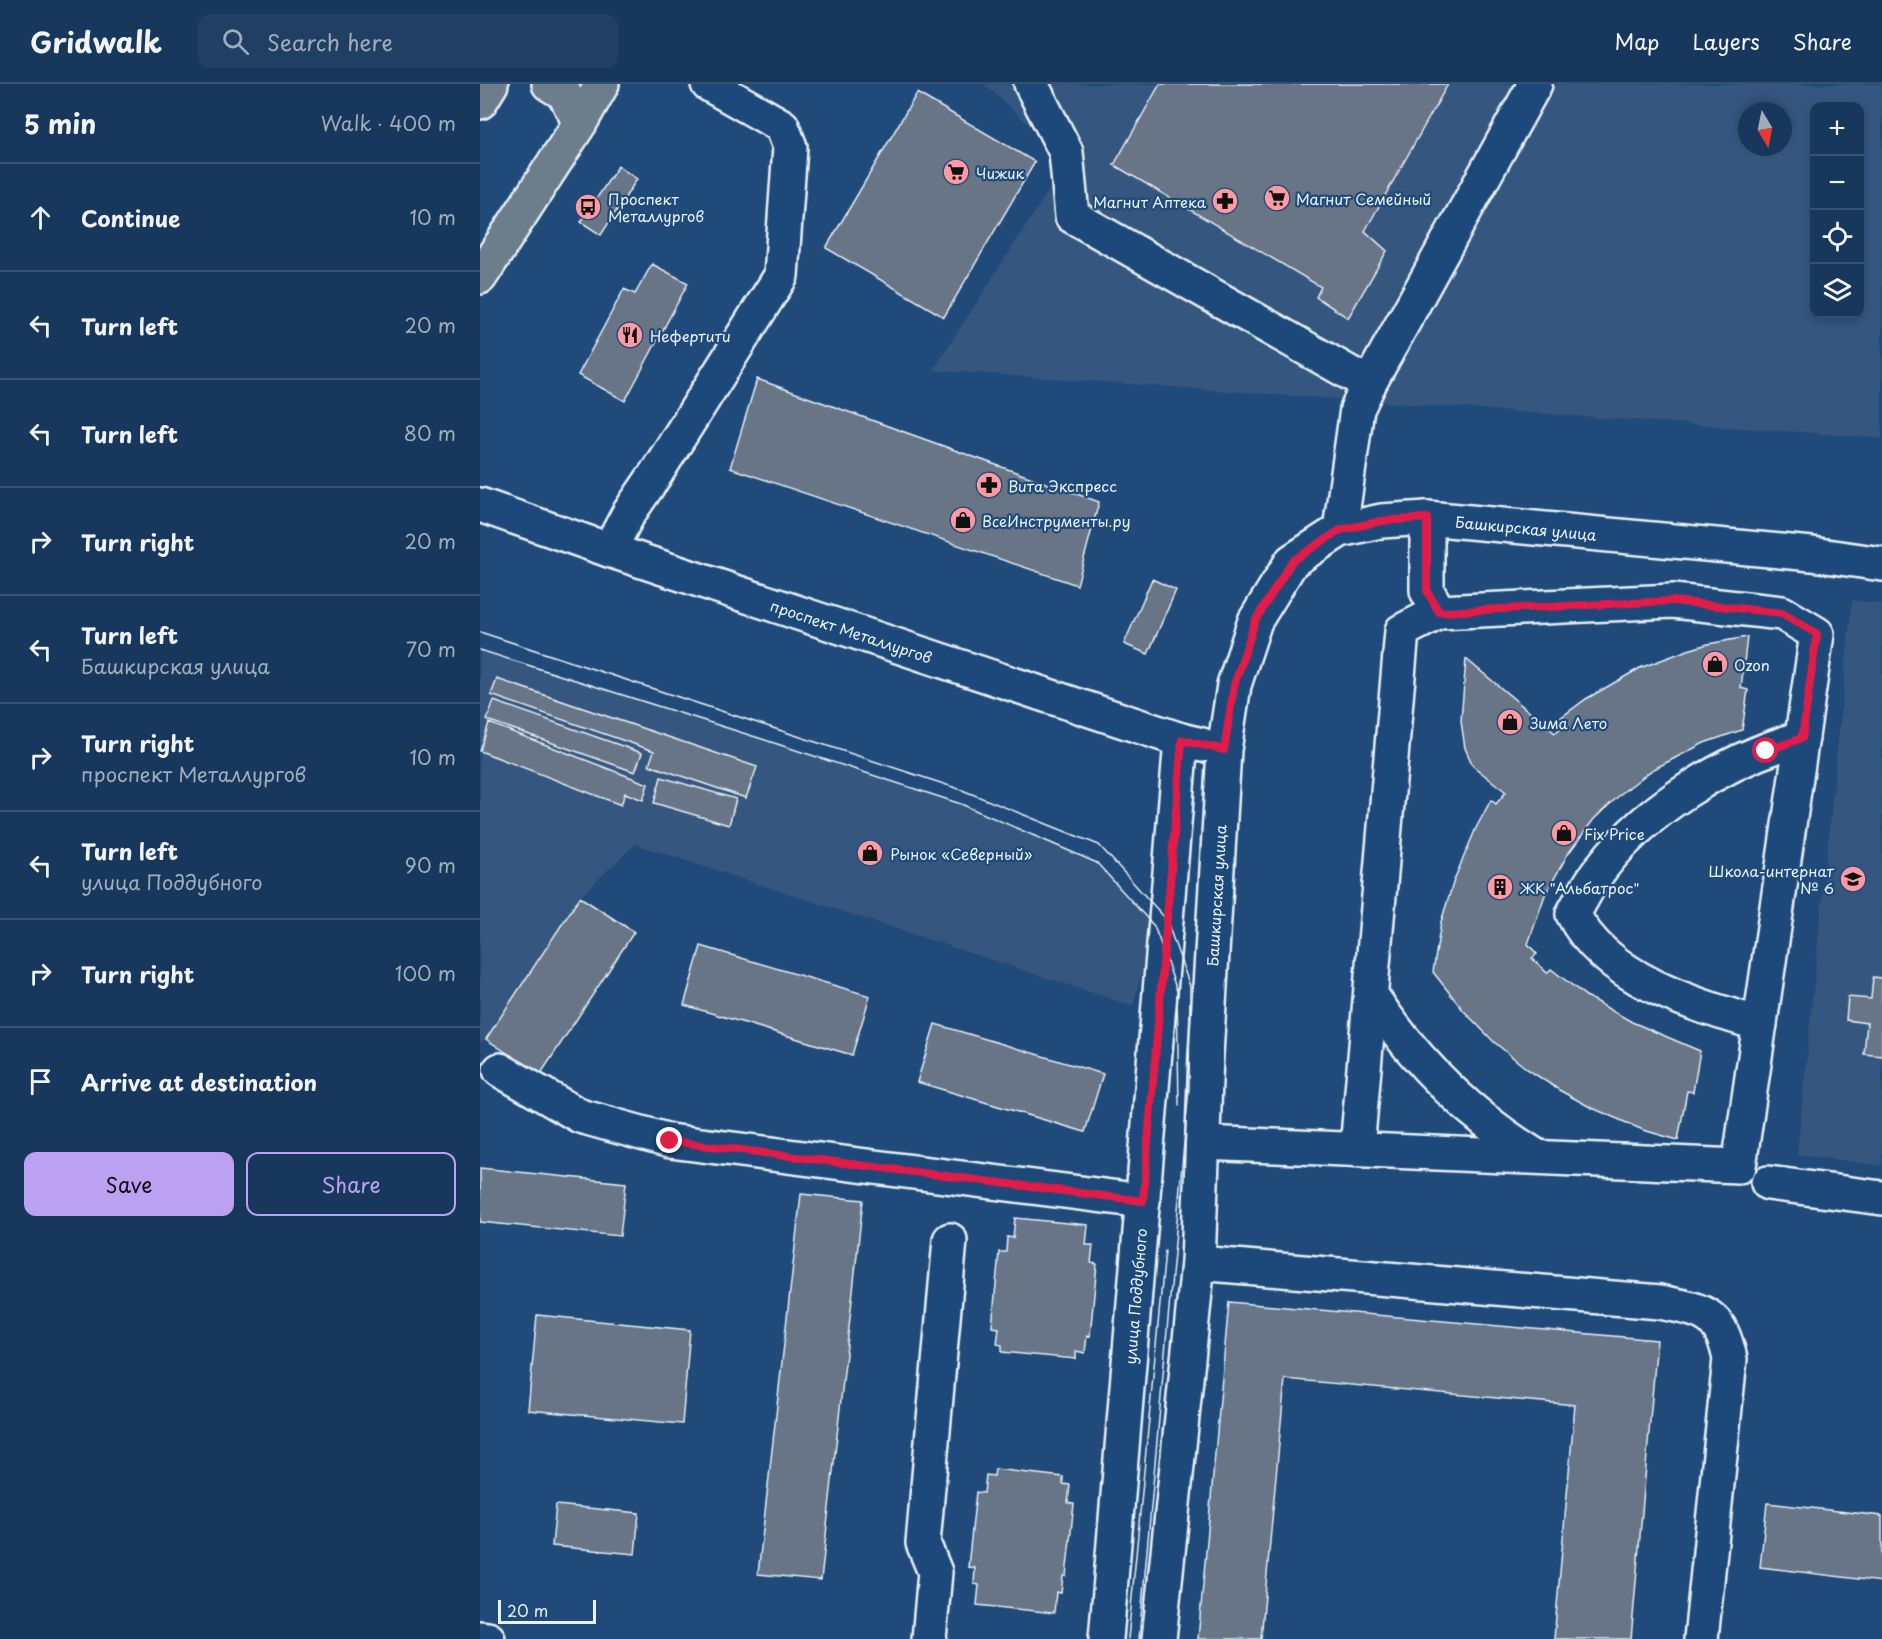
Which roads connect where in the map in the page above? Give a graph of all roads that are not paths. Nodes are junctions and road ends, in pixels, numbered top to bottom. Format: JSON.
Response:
{"nodes":[{"id":1,"x":491,"y":84,"type":"edge"},
{"id":2,"x":549,"y":84,"type":"edge"},
{"id":3,"x":602,"y":84,"type":"edge"},
{"id":4,"x":708,"y":84,"type":"edge"},
{"id":5,"x":1031,"y":84,"type":"edge"},
{"id":6,"x":1535,"y":84,"type":"edge"},
{"id":7,"x":480,"y":102,"type":"edge"},
{"id":8,"x":580,"y":123,"type":"junction"},
{"id":9,"x":480,"y":278,"type":"edge"},
{"id":10,"x":1369,"y":384,"type":"junction"},
{"id":11,"x":480,"y":505,"type":"edge"},
{"id":12,"x":1427,"y":518,"type":"junction"},
{"id":13,"x":1340,"y":530,"type":"junction"},
{"id":14,"x":609,"y":549,"type":"junction"},
{"id":15,"x":1882,"y":564,"type":"edge"},
{"id":16,"x":1439,"y":612,"type":"junction"},
{"id":17,"x":1802,"y":738,"type":"junction"},
{"id":18,"x":1182,"y":740,"type":"junction"},
{"id":19,"x":1224,"y":750,"type":"junction"},
{"id":20,"x":1371,"y":995,"type":"junction"},
{"id":21,"x":1760,"y":1024,"type":"junction"},
{"id":22,"x":500,"y":1070,"type":"dead end"},
{"id":23,"x":1203,"y":1143,"type":"junction"},
{"id":24,"x":1357,"y":1149,"type":"junction"},
{"id":25,"x":1536,"y":1156,"type":"junction"},
{"id":26,"x":1768,"y":1183,"type":"dead end"},
{"id":27,"x":1882,"y":1198,"type":"edge"},
{"id":28,"x":1143,"y":1201,"type":"junction"},
{"id":29,"x":950,"y":1240,"type":"dead end"},
{"id":30,"x":1198,"y":1263,"type":"junction"},
{"id":31,"x":480,"y":1638,"type":"edge"},
{"id":32,"x":488,"y":1639,"type":"edge"},
{"id":33,"x":929,"y":1639,"type":"edge"},
{"id":34,"x":1106,"y":1639,"type":"edge"},
{"id":35,"x":1159,"y":1639,"type":"edge"},
{"id":36,"x":1701,"y":1639,"type":"edge"}],
"edges":[{"from":1,"to":7,"type":"highway"},
{"from":2,"to":8,"type":"highway"},
{"from":3,"to":8,"type":"highway"},
{"from":4,"to":14,"type":"street"},
{"from":5,"to":10,"type":"street"},
{"from":6,"to":10,"type":"street"},
{"from":8,"to":9,"type":"highway"},
{"from":10,"to":13,"type":"street"},
{"from":11,"to":14,"type":"street","name":"проспект Металлургов"},
{"from":12,"to":13,"type":"street","name":"Башкирская улица"},
{"from":12,"to":15,"type":"street","name":"Башкирская улица"},
{"from":12,"to":16,"type":"street"},
{"from":13,"to":19,"type":"street","name":"Башкирская улица"},
{"from":14,"to":18,"type":"street","name":"проспект Металлургов"},
{"from":16,"to":17,"type":"street"},
{"from":16,"to":20,"type":"street"},
{"from":17,"to":21,"type":"street"},
{"from":17,"to":21,"type":"street"},
{"from":18,"to":19,"type":"street","name":"проспект Металлургов"},
{"from":18,"to":28,"type":"street","name":"улица Поддубного"},
{"from":19,"to":23,"type":"street","name":"Башкирская улица"},
{"from":20,"to":24,"type":"street"},
{"from":20,"to":25,"type":"street"},
{"from":21,"to":25,"type":"street"},
{"from":22,"to":28,"type":"street"},
{"from":23,"to":24,"type":"street"},
{"from":23,"to":30,"type":"street"},
{"from":24,"to":25,"type":"street"},
{"from":26,"to":27,"type":"street"},
{"from":28,"to":34,"type":"street","name":"улица Поддубного"},
{"from":29,"to":33,"type":"street"},
{"from":30,"to":35,"type":"street"},
{"from":30,"to":36,"type":"street"},
{"from":31,"to":32,"type":"street"}]}
